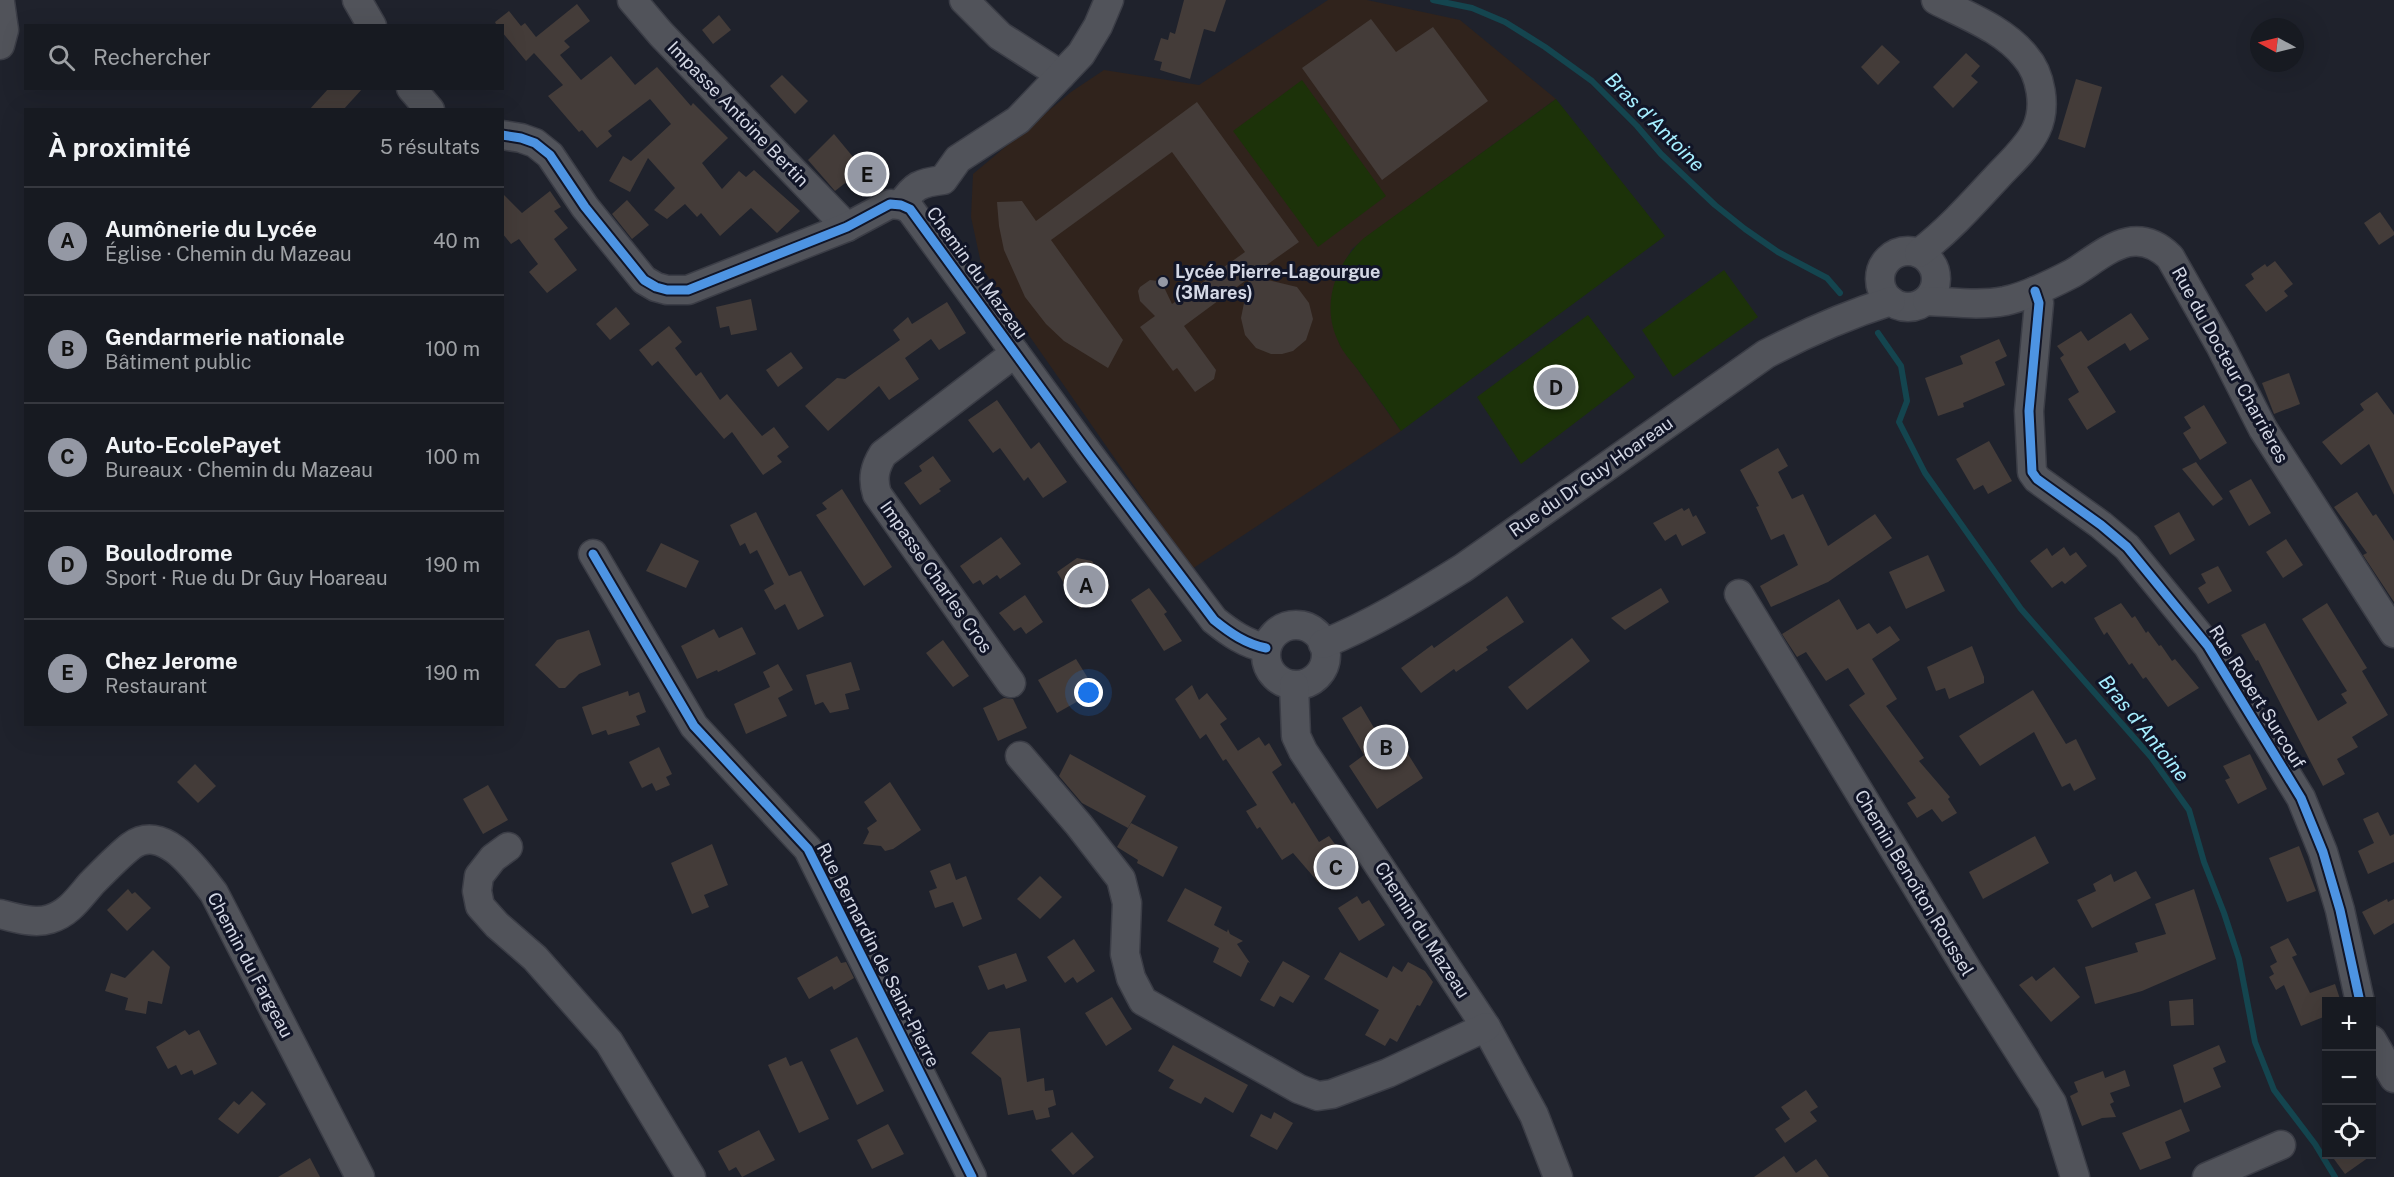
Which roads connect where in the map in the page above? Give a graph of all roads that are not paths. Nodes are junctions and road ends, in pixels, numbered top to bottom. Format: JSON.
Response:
{"nodes":[{"id":1,"x":357,"y":0,"type":"edge"},
{"id":2,"x":632,"y":0,"type":"edge"},
{"id":3,"x":964,"y":0,"type":"edge"},
{"id":4,"x":1109,"y":0,"type":"edge"},
{"id":5,"x":1936,"y":0,"type":"edge"},
{"id":6,"x":0,"y":2,"type":"edge"},
{"id":7,"x":371,"y":24,"type":"edge"},
{"id":8,"x":0,"y":45,"type":"edge"},
{"id":9,"x":1061,"y":75,"type":"junction"},
{"id":10,"x":413,"y":90,"type":"edge"},
{"id":11,"x":428,"y":108,"type":"edge"},
{"id":12,"x":504,"y":135,"type":"edge"},
{"id":13,"x":901,"y":205,"type":"junction"},
{"id":14,"x":847,"y":227,"type":"junction"},
{"id":15,"x":1928,"y":275,"type":"junction"},
{"id":16,"x":2036,"y":291,"type":"junction"},
{"id":17,"x":1886,"y":295,"type":"junction"},
{"id":18,"x":1015,"y":353,"type":"junction"},
{"id":19,"x":593,"y":554,"type":"dead end"},
{"id":20,"x":1739,"y":594,"type":"dead end"},
{"id":21,"x":2394,"y":633,"type":"edge"},
{"id":22,"x":1323,"y":644,"type":"junction"},
{"id":23,"x":1266,"y":648,"type":"junction"},
{"id":24,"x":1011,"y":683,"type":"dead end"},
{"id":25,"x":1294,"y":685,"type":"junction"},
{"id":26,"x":1020,"y":756,"type":"dead end"},
{"id":27,"x":508,"y":847,"type":"dead end"},
{"id":28,"x":0,"y":914,"type":"edge"},
{"id":29,"x":2359,"y":997,"type":"edge"},
{"id":30,"x":1486,"y":1027,"type":"junction"},
{"id":31,"x":2376,"y":1047,"type":"edge"},
{"id":32,"x":2394,"y":1078,"type":"edge"},
{"id":33,"x":2281,"y":1145,"type":"dead end"},
{"id":34,"x":360,"y":1177,"type":"edge"},
{"id":35,"x":691,"y":1177,"type":"edge"},
{"id":36,"x":972,"y":1177,"type":"edge"},
{"id":37,"x":1558,"y":1177,"type":"edge"},
{"id":38,"x":2075,"y":1177,"type":"edge"},
{"id":39,"x":2207,"y":1177,"type":"edge"}],
"edges":[{"from":1,"to":7,"type":"street"},
{"from":2,"to":14,"type":"street","name":"Impasse Antoine Bertin"},
{"from":3,"to":9,"type":"street"},
{"from":4,"to":9,"type":"street"},
{"from":5,"to":15,"type":"street"},
{"from":6,"to":8,"type":"street"},
{"from":9,"to":13,"type":"street"},
{"from":10,"to":11,"type":"street"},
{"from":12,"to":14,"type":"street","name":"Chemin du Mazeau"},
{"from":13,"to":14,"type":"street","name":"Chemin du Mazeau"},
{"from":13,"to":18,"type":"street","name":"Chemin du Mazeau"},
{"from":15,"to":16,"type":"street","name":"Rue du Docteur Charrières"},
{"from":15,"to":17,"type":"street"},
{"from":15,"to":17,"type":"street"},
{"from":16,"to":21,"type":"street","name":"Rue du Docteur Charrières"},
{"from":16,"to":29,"type":"street","name":"Rue Robert Surcouf"},
{"from":17,"to":22,"type":"street","name":"Rue du Dr Guy Hoareau"},
{"from":18,"to":23,"type":"street","name":"Chemin du Mazeau"},
{"from":18,"to":24,"type":"street","name":"Impasse Charles Cros"},
{"from":19,"to":36,"type":"street","name":"Rue Bernardin de Saint-Pierre"},
{"from":20,"to":38,"type":"street","name":"Chemin Benoîton Roussel"},
{"from":22,"to":23,"type":"street"},
{"from":22,"to":25,"type":"street"},
{"from":23,"to":25,"type":"street"},
{"from":25,"to":30,"type":"street","name":"Chemin du Mazeau"},
{"from":26,"to":30,"type":"street"},
{"from":27,"to":35,"type":"street"},
{"from":28,"to":34,"type":"street","name":"Chemin du Fargeau"},
{"from":30,"to":37,"type":"street","name":"Chemin du Mazeau"},
{"from":31,"to":32,"type":"street"},
{"from":33,"to":39,"type":"street"}]}
